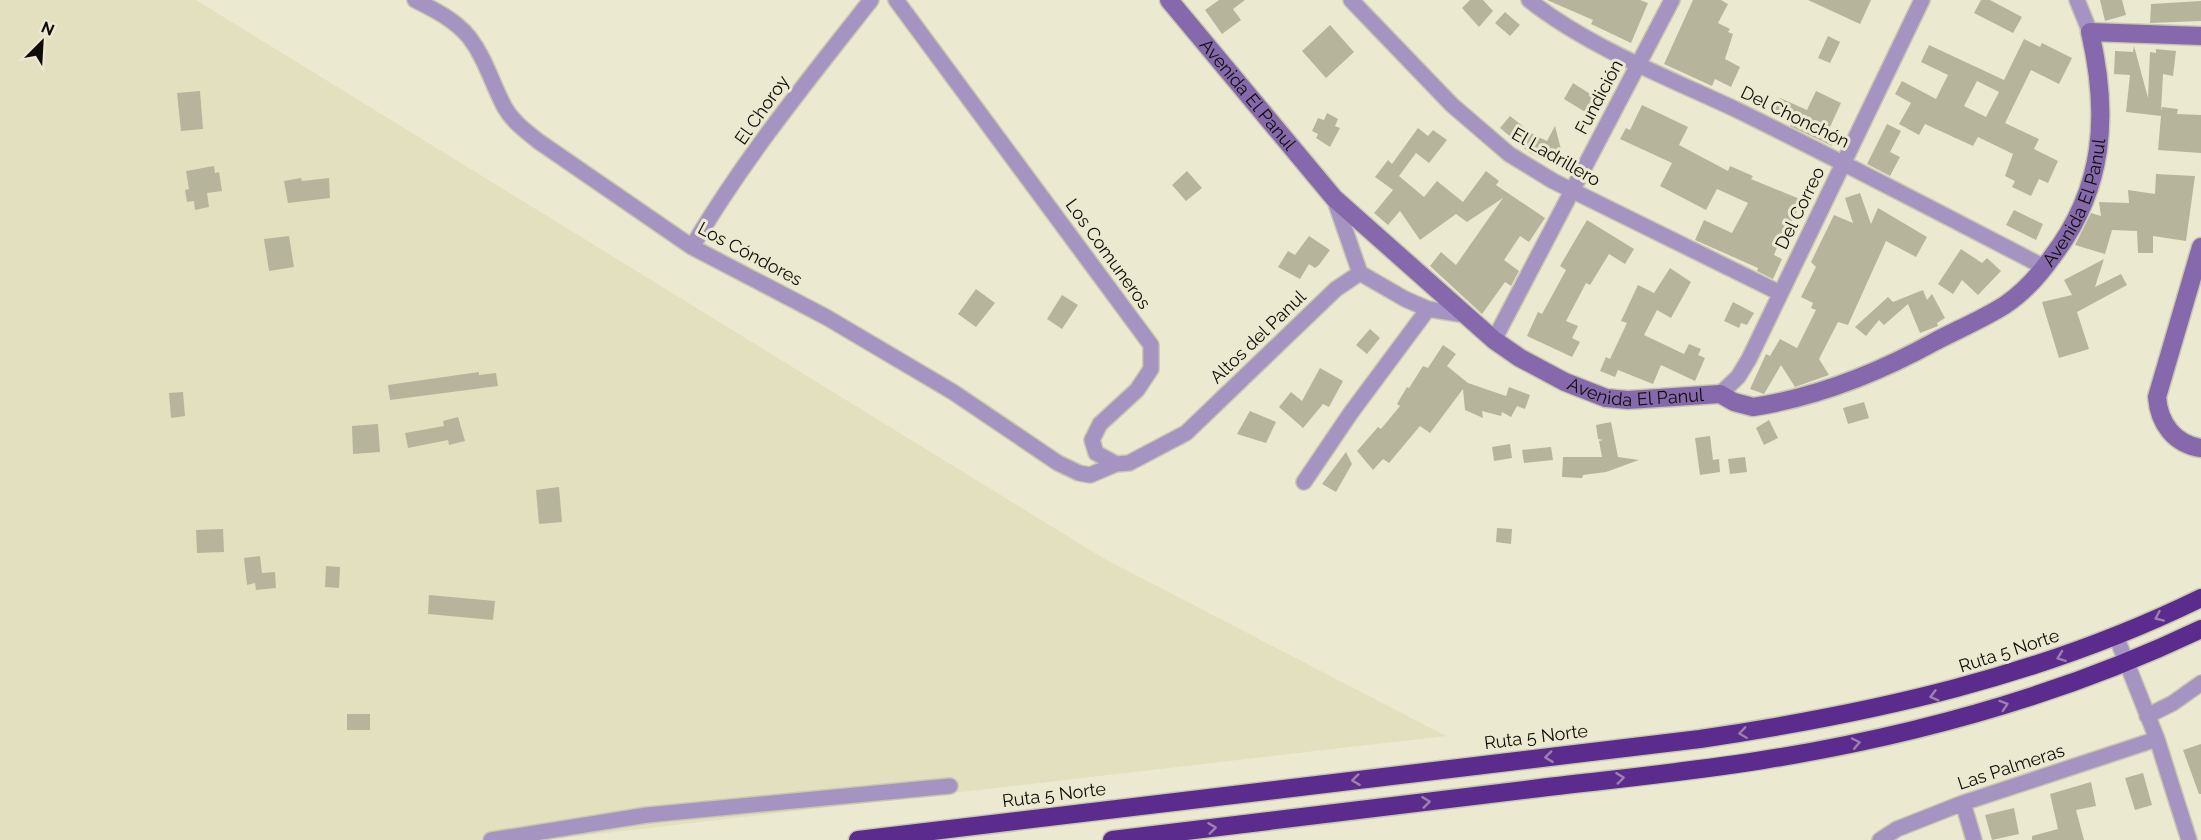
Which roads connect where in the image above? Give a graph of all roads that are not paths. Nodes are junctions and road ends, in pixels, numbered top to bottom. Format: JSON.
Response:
{"nodes":[{"id":1,"x":416,"y":0,"type":"edge"},
{"id":2,"x":871,"y":0,"type":"edge"},
{"id":3,"x":896,"y":0,"type":"edge"},
{"id":4,"x":1169,"y":0,"type":"edge"},
{"id":5,"x":1351,"y":0,"type":"edge"},
{"id":6,"x":1529,"y":0,"type":"edge"},
{"id":7,"x":1672,"y":0,"type":"edge"},
{"id":8,"x":1922,"y":0,"type":"edge"},
{"id":9,"x":2077,"y":0,"type":"edge"},
{"id":10,"x":2090,"y":32,"type":"junction"},
{"id":11,"x":2201,"y":36,"type":"edge"},
{"id":12,"x":1639,"y":63,"type":"junction"},
{"id":13,"x":1844,"y":162,"type":"junction"},
{"id":14,"x":1572,"y":191,"type":"junction"},
{"id":15,"x":1334,"y":198,"type":"junction"},
{"id":16,"x":692,"y":247,"type":"junction"},
{"id":17,"x":2201,"y":247,"type":"edge"},
{"id":18,"x":2044,"y":267,"type":"junction"},
{"id":19,"x":1360,"y":273,"type":"junction"},
{"id":20,"x":1780,"y":293,"type":"junction"},
{"id":21,"x":1428,"y":309,"type":"junction"},
{"id":22,"x":1465,"y":315,"type":"junction"},
{"id":23,"x":1494,"y":340,"type":"junction"},
{"id":24,"x":1720,"y":394,"type":"junction"},
{"id":25,"x":2201,"y":448,"type":"edge"},
{"id":26,"x":1116,"y":464,"type":"junction"},
{"id":27,"x":1304,"y":482,"type":"dead end"},
{"id":28,"x":2201,"y":598,"type":"edge"},
{"id":29,"x":2201,"y":629,"type":"edge"},
{"id":30,"x":2116,"y":636,"type":"junction"},
{"id":31,"x":2127,"y":662,"type":"junction"},
{"id":32,"x":2201,"y":683,"type":"edge"},
{"id":33,"x":2147,"y":716,"type":"junction"},
{"id":34,"x":2157,"y":740,"type":"junction"},
{"id":35,"x":950,"y":786,"type":"dead end"},
{"id":36,"x":1963,"y":803,"type":"junction"},
{"id":37,"x":491,"y":840,"type":"edge"},
{"id":38,"x":858,"y":840,"type":"edge"},
{"id":39,"x":1112,"y":840,"type":"edge"},
{"id":40,"x":1880,"y":840,"type":"edge"},
{"id":41,"x":1974,"y":840,"type":"edge"},
{"id":42,"x":2189,"y":840,"type":"edge"}],
"edges":[{"from":1,"to":16,"type":"street","name":"Los Cóndores"},
{"from":2,"to":16,"type":"street","name":"El Choroy"},
{"from":3,"to":26,"type":"street","name":"Los Comuneros"},
{"from":4,"to":15,"type":"street","name":"Avenida El Panul"},
{"from":5,"to":14,"type":"street","name":"El Ladrillero"},
{"from":6,"to":12,"type":"street","name":"Del Chonchón"},
{"from":7,"to":12,"type":"street","name":"Fundición"},
{"from":8,"to":13,"type":"street","name":"Del Correo"},
{"from":9,"to":10,"type":"street","name":"Avenida El Panul"},
{"from":10,"to":11,"type":"street"},
{"from":10,"to":18,"type":"street","name":"Avenida El Panul"},
{"from":12,"to":13,"type":"street","name":"Del Chonchón"},
{"from":12,"to":14,"type":"street","name":"Fundición"},
{"from":13,"to":18,"type":"street","name":"Del Chonchón"},
{"from":13,"to":20,"type":"street","name":"Del Correo"},
{"from":14,"to":20,"type":"street","name":"El Ladrillero"},
{"from":14,"to":23,"type":"street","name":"Fundición"},
{"from":15,"to":19,"type":"street"},
{"from":15,"to":22,"type":"street","name":"Avenida El Panul"},
{"from":16,"to":26,"type":"street","name":"Los Cóndores"},
{"from":17,"to":25,"type":"street"},
{"from":18,"to":24,"type":"street","name":"Avenida El Panul"},
{"from":19,"to":21,"type":"street"},
{"from":19,"to":26,"type":"street","name":"Altos del Panul"},
{"from":20,"to":24,"type":"street","name":"Del Correo"},
{"from":21,"to":22,"type":"street"},
{"from":21,"to":27,"type":"street"},
{"from":22,"to":23,"type":"street","name":"Avenida El Panul"},
{"from":23,"to":24,"type":"street","name":"Avenida El Panul"},
{"from":28,"to":30,"type":"highway","name":"Ruta 5 Norte","one_way":true},
{"from":29,"to":31,"type":"highway"},
{"from":30,"to":31,"type":"street"},
{"from":30,"to":38,"type":"highway","name":"Ruta 5 Norte","one_way":true},
{"from":31,"to":33,"type":"street"},
{"from":39,"to":31,"type":"highway","one_way":true},
{"from":32,"to":33,"type":"street"},
{"from":33,"to":34,"type":"street"},
{"from":34,"to":36,"type":"street","name":"Las Palmeras"},
{"from":34,"to":42,"type":"street"},
{"from":35,"to":37,"type":"street"},
{"from":36,"to":40,"type":"street","name":"Las Palmeras"},
{"from":36,"to":41,"type":"street"}]}
